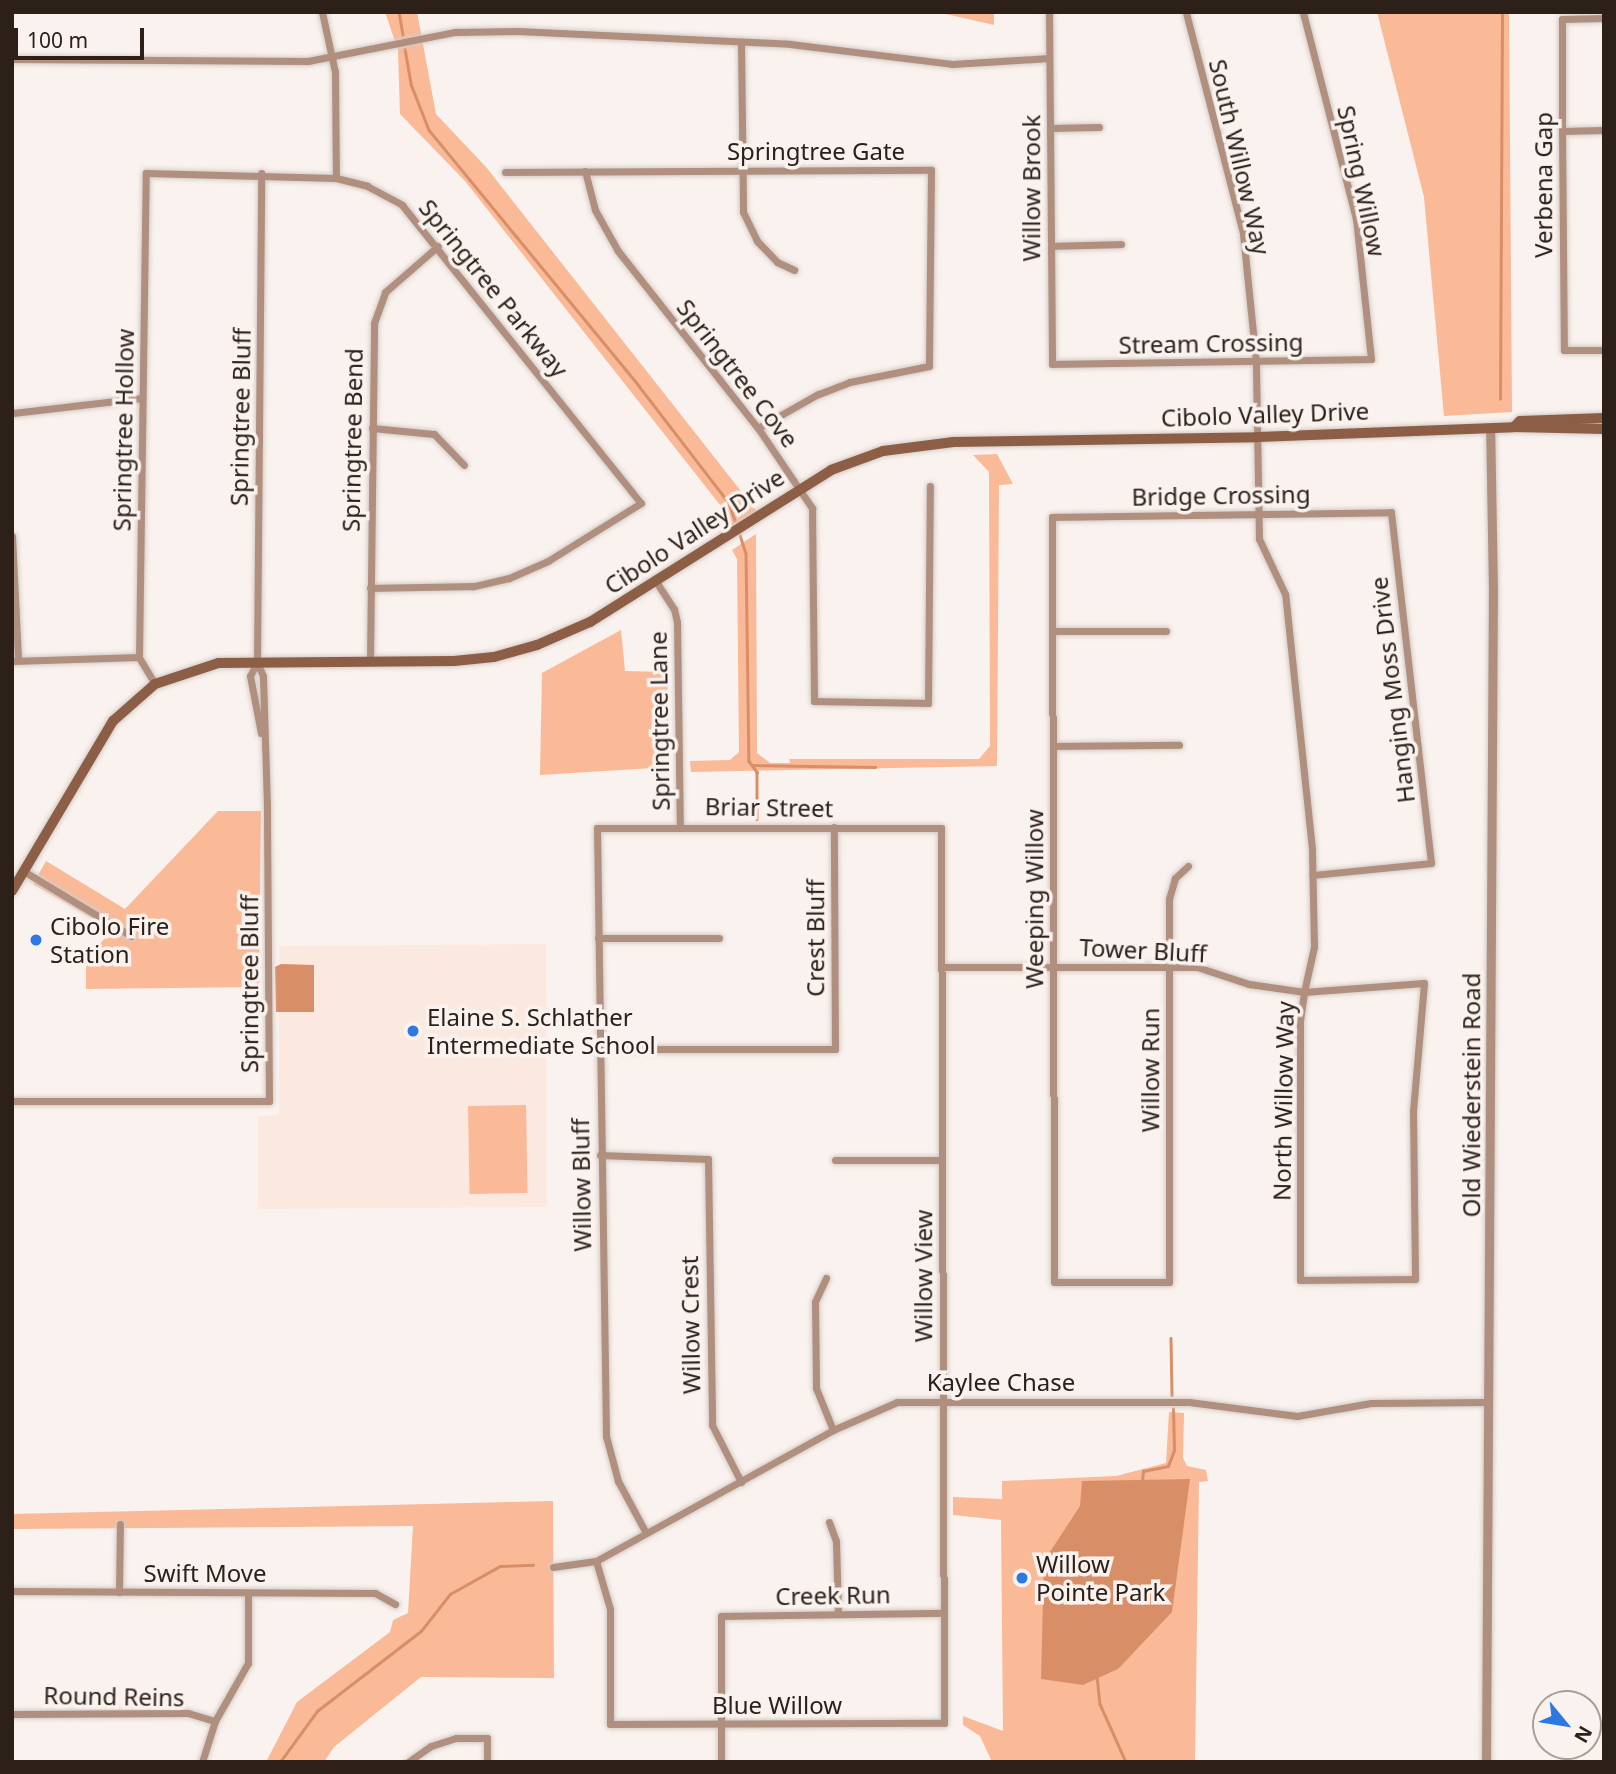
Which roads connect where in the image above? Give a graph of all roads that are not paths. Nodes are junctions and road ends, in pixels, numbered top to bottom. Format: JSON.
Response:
{"nodes":[{"id":1,"x":322,"y":12,"type":"edge"},
{"id":2,"x":1049,"y":12,"type":"edge"},
{"id":3,"x":1186,"y":12,"type":"edge"},
{"id":4,"x":1303,"y":12,"type":"edge"},
{"id":5,"x":1604,"y":18,"type":"edge"},
{"id":6,"x":741,"y":43,"type":"junction"},
{"id":7,"x":333,"y":57,"type":"junction"},
{"id":8,"x":1049,"y":58,"type":"junction"},
{"id":9,"x":12,"y":59,"type":"edge"},
{"id":10,"x":1099,"y":127,"type":"dead end"},
{"id":11,"x":1050,"y":128,"type":"junction"},
{"id":12,"x":1604,"y":130,"type":"edge"},
{"id":13,"x":1562,"y":131,"type":"junction"},
{"id":14,"x":740,"y":170,"type":"junction"},
{"id":15,"x":586,"y":171,"type":"junction"},
{"id":16,"x":505,"y":172,"type":"dead end"},
{"id":17,"x":146,"y":173,"type":"joint"},
{"id":18,"x":261,"y":173,"type":"junction"},
{"id":19,"x":336,"y":178,"type":"junction"},
{"id":20,"x":1121,"y":244,"type":"dead end"},
{"id":21,"x":438,"y":246,"type":"junction"},
{"id":22,"x":1051,"y":246,"type":"junction"},
{"id":23,"x":794,"y":270,"type":"dead end"},
{"id":24,"x":1604,"y":351,"type":"edge"},
{"id":25,"x":1371,"y":359,"type":"joint"},
{"id":26,"x":1256,"y":362,"type":"junction"},
{"id":27,"x":1052,"y":364,"type":"joint"},
{"id":28,"x":142,"y":398,"type":"junction"},
{"id":29,"x":12,"y":413,"type":"edge"},
{"id":30,"x":1604,"y":418,"type":"edge"},
{"id":31,"x":1514,"y":427,"type":"junction"},
{"id":32,"x":372,"y":428,"type":"junction"},
{"id":33,"x":758,"y":428,"type":"junction"},
{"id":34,"x":1490,"y":428,"type":"junction"},
{"id":35,"x":1604,"y":429,"type":"edge"},
{"id":36,"x":1258,"y":437,"type":"junction"},
{"id":37,"x":464,"y":465,"type":"dead end"},
{"id":38,"x":930,"y":486,"type":"dead end"},
{"id":39,"x":801,"y":487,"type":"junction"},
{"id":40,"x":1391,"y":512,"type":"joint"},
{"id":41,"x":1259,"y":514,"type":"junction"},
{"id":42,"x":1052,"y":517,"type":"joint"},
{"id":43,"x":12,"y":536,"type":"edge"},
{"id":44,"x":655,"y":580,"type":"junction"},
{"id":45,"x":370,"y":588,"type":"junction"},
{"id":46,"x":1053,"y":631,"type":"junction"},
{"id":47,"x":1166,"y":631,"type":"dead end"},
{"id":48,"x":139,"y":656,"type":"junction"},
{"id":49,"x":15,"y":660,"type":"edge"},
{"id":50,"x":370,"y":661,"type":"junction"},
{"id":51,"x":257,"y":662,"type":"junction"},
{"id":52,"x":155,"y":684,"type":"junction"},
{"id":53,"x":1179,"y":745,"type":"dead end"},
{"id":54,"x":1053,"y":746,"type":"junction"},
{"id":55,"x":680,"y":826,"type":"junction"},
{"id":56,"x":834,"y":827,"type":"junction"},
{"id":57,"x":597,"y":828,"type":"joint"},
{"id":58,"x":941,"y":828,"type":"joint"},
{"id":59,"x":1188,"y":866,"type":"dead end"},
{"id":60,"x":25,"y":872,"type":"junction"},
{"id":61,"x":1313,"y":875,"type":"junction"},
{"id":62,"x":12,"y":891,"type":"edge"},
{"id":63,"x":131,"y":936,"type":"dead end"},
{"id":64,"x":597,"y":938,"type":"junction"},
{"id":65,"x":719,"y":938,"type":"dead end"},
{"id":66,"x":1054,"y":966,"type":"junction"},
{"id":67,"x":1169,"y":966,"type":"junction"},
{"id":68,"x":941,"y":967,"type":"junction"},
{"id":69,"x":1424,"y":983,"type":"joint"},
{"id":70,"x":1304,"y":992,"type":"junction"},
{"id":71,"x":599,"y":1049,"type":"junction"},
{"id":72,"x":12,"y":1101,"type":"edge"},
{"id":73,"x":600,"y":1155,"type":"junction"},
{"id":74,"x":835,"y":1160,"type":"dead end"},
{"id":75,"x":942,"y":1160,"type":"junction"},
{"id":76,"x":825,"y":1278,"type":"dead end"},
{"id":77,"x":1055,"y":1282,"type":"joint"},
{"id":78,"x":943,"y":1401,"type":"junction"},
{"id":79,"x":1488,"y":1402,"type":"junction"},
{"id":80,"x":833,"y":1430,"type":"junction"},
{"id":81,"x":741,"y":1482,"type":"junction"},
{"id":82,"x":829,"y":1522,"type":"dead end"},
{"id":83,"x":120,"y":1524,"type":"dead end"},
{"id":84,"x":646,"y":1534,"type":"junction"},
{"id":85,"x":596,"y":1561,"type":"junction"},
{"id":86,"x":553,"y":1567,"type":"dead end"},
{"id":87,"x":12,"y":1591,"type":"edge"},
{"id":88,"x":119,"y":1592,"type":"junction"},
{"id":89,"x":248,"y":1593,"type":"junction"},
{"id":90,"x":396,"y":1604,"type":"dead end"},
{"id":91,"x":838,"y":1614,"type":"junction"},
{"id":92,"x":944,"y":1614,"type":"junction"},
{"id":93,"x":12,"y":1714,"type":"edge"},
{"id":94,"x":215,"y":1721,"type":"junction"},
{"id":95,"x":944,"y":1723,"type":"joint"},
{"id":96,"x":721,"y":1725,"type":"junction"},
{"id":97,"x":201,"y":1762,"type":"edge"},
{"id":98,"x":408,"y":1762,"type":"edge"},
{"id":99,"x":487,"y":1762,"type":"edge"},
{"id":100,"x":721,"y":1762,"type":"edge"},
{"id":101,"x":1486,"y":1762,"type":"edge"}],
"edges":[{"from":1,"to":7,"type":"street"},
{"from":2,"to":8,"type":"street","name":"Willow Brook"},
{"from":3,"to":26,"type":"street","name":"South Willow Way"},
{"from":4,"to":25,"type":"street","name":"Spring Willow"},
{"from":5,"to":13,"type":"street","name":"Verbena Gap"},
{"from":6,"to":7,"type":"street"},
{"from":6,"to":8,"type":"street"},
{"from":6,"to":14,"type":"street"},
{"from":7,"to":9,"type":"street"},
{"from":7,"to":19,"type":"street"},
{"from":8,"to":11,"type":"street","name":"Willow Brook"},
{"from":10,"to":11,"type":"street"},
{"from":11,"to":22,"type":"street","name":"Willow Brook"},
{"from":12,"to":13,"type":"street"},
{"from":13,"to":24,"type":"street","name":"Verbena Gap"},
{"from":14,"to":15,"type":"street","name":"Springtree Gate"},
{"from":14,"to":23,"type":"street"},
{"from":14,"to":33,"type":"street","name":"Springtree Gate"},
{"from":15,"to":16,"type":"street","name":"Springtree Gate"},
{"from":15,"to":33,"type":"street","name":"Springtree Cove"},
{"from":17,"to":18,"type":"street","name":"Springtree Parkway"},
{"from":17,"to":28,"type":"street","name":"Springtree Hollow"},
{"from":18,"to":19,"type":"street","name":"Springtree Parkway"},
{"from":18,"to":51,"type":"street","name":"Springtree Bluff"},
{"from":19,"to":21,"type":"street","name":"Springtree Parkway"},
{"from":20,"to":22,"type":"street"},
{"from":21,"to":32,"type":"street","name":"Springtree Bend"},
{"from":21,"to":45,"type":"street","name":"Springtree Parkway"},
{"from":22,"to":27,"type":"street","name":"Willow Brook"},
{"from":25,"to":26,"type":"street","name":"Stream Crossing"},
{"from":26,"to":27,"type":"street","name":"Stream Crossing"},
{"from":26,"to":36,"type":"street","name":"South Willow Way"},
{"from":28,"to":29,"type":"street"},
{"from":28,"to":48,"type":"street","name":"Springtree Hollow"},
{"from":30,"to":31,"type":"main road","name":"Cibolo Valley Drive"},
{"from":31,"to":34,"type":"main road","name":"Cibolo Valley Drive"},
{"from":31,"to":35,"type":"main road","name":"Cibolo Valley Drive"},
{"from":32,"to":37,"type":"street"},
{"from":32,"to":45,"type":"street","name":"Springtree Bend"},
{"from":33,"to":39,"type":"street","name":"Springtree Cove"},
{"from":34,"to":36,"type":"main road","name":"Cibolo Valley Drive"},
{"from":34,"to":79,"type":"street","name":"Old Wiederstein Road"},
{"from":36,"to":39,"type":"main road","name":"Cibolo Valley Drive"},
{"from":36,"to":41,"type":"street","name":"North Willow Way"},
{"from":38,"to":39,"type":"street","name":"Springtree Cove"},
{"from":39,"to":44,"type":"main road","name":"Cibolo Valley Drive"},
{"from":40,"to":41,"type":"street","name":"Bridge Crossing"},
{"from":40,"to":61,"type":"street","name":"Hanging Moss Drive"},
{"from":41,"to":42,"type":"street","name":"Bridge Crossing"},
{"from":41,"to":61,"type":"street","name":"North Willow Way"},
{"from":42,"to":46,"type":"street","name":"Weeping Willow"},
{"from":43,"to":49,"type":"street"},
{"from":44,"to":50,"type":"main road","name":"Cibolo Valley Drive"},
{"from":44,"to":55,"type":"street","name":"Springtree Lane"},
{"from":45,"to":50,"type":"street","name":"Springtree Bend"},
{"from":46,"to":47,"type":"street"},
{"from":46,"to":54,"type":"street","name":"Weeping Willow"},
{"from":48,"to":49,"type":"street"},
{"from":48,"to":52,"type":"street"},
{"from":50,"to":51,"type":"main road","name":"Cibolo Valley Drive"},
{"from":51,"to":52,"type":"main road","name":"Cibolo Valley Drive"},
{"from":51,"to":72,"type":"street","name":"Springtree Bluff"},
{"from":52,"to":60,"type":"main road","name":"Cibolo Valley Drive"},
{"from":53,"to":54,"type":"street"},
{"from":54,"to":66,"type":"street","name":"Weeping Willow"},
{"from":55,"to":56,"type":"street","name":"Briar Street"},
{"from":55,"to":57,"type":"street","name":"Briar Street"},
{"from":56,"to":58,"type":"street","name":"Briar Street"},
{"from":56,"to":71,"type":"street","name":"Crest Bluff"},
{"from":57,"to":64,"type":"street","name":"Willow Bluff"},
{"from":58,"to":68,"type":"street","name":"Willow View"},
{"from":59,"to":67,"type":"street","name":"Willow Run"},
{"from":60,"to":62,"type":"main road","name":"Cibolo Valley Drive"},
{"from":60,"to":63,"type":"street"},
{"from":61,"to":70,"type":"street","name":"North Willow Way"},
{"from":64,"to":65,"type":"street"},
{"from":64,"to":71,"type":"street","name":"Willow Bluff"},
{"from":66,"to":67,"type":"street","name":"Tower Bluff"},
{"from":66,"to":68,"type":"street","name":"Tower Bluff"},
{"from":66,"to":77,"type":"street","name":"Weeping Willow"},
{"from":67,"to":70,"type":"street","name":"Tower Bluff"},
{"from":67,"to":77,"type":"street","name":"Willow Run"},
{"from":68,"to":75,"type":"street","name":"Willow View"},
{"from":69,"to":70,"type":"street","name":"Tower Bluff"},
{"from":69,"to":70,"type":"street","name":"North Willow Way"},
{"from":71,"to":73,"type":"street","name":"Willow Bluff"},
{"from":73,"to":81,"type":"street","name":"Willow Crest"},
{"from":73,"to":84,"type":"street","name":"Willow Bluff"},
{"from":74,"to":75,"type":"street"},
{"from":75,"to":78,"type":"street","name":"Willow View"},
{"from":76,"to":80,"type":"street"},
{"from":78,"to":79,"type":"street","name":"Kaylee Chase"},
{"from":78,"to":80,"type":"street","name":"Kaylee Chase"},
{"from":78,"to":92,"type":"street","name":"Willow View"},
{"from":79,"to":101,"type":"street","name":"Old Wiederstein Road"},
{"from":80,"to":81,"type":"street","name":"Kaylee Chase"},
{"from":81,"to":84,"type":"street","name":"Kaylee Chase"},
{"from":82,"to":91,"type":"street"},
{"from":83,"to":88,"type":"street"},
{"from":84,"to":85,"type":"street","name":"Kaylee Chase"},
{"from":85,"to":86,"type":"street","name":"Kaylee Chase"},
{"from":85,"to":96,"type":"street","name":"Blue Willow"},
{"from":87,"to":88,"type":"street","name":"Swift Move"},
{"from":88,"to":89,"type":"street","name":"Swift Move"},
{"from":89,"to":90,"type":"street","name":"Swift Move"},
{"from":89,"to":94,"type":"street"},
{"from":91,"to":92,"type":"street","name":"Creek Run"},
{"from":91,"to":96,"type":"street","name":"Creek Run"},
{"from":92,"to":95,"type":"street","name":"Willow View"},
{"from":93,"to":94,"type":"street","name":"Round Reins"},
{"from":94,"to":97,"type":"street"},
{"from":95,"to":96,"type":"street","name":"Blue Willow"},
{"from":96,"to":100,"type":"street"},
{"from":98,"to":99,"type":"street"}]}
